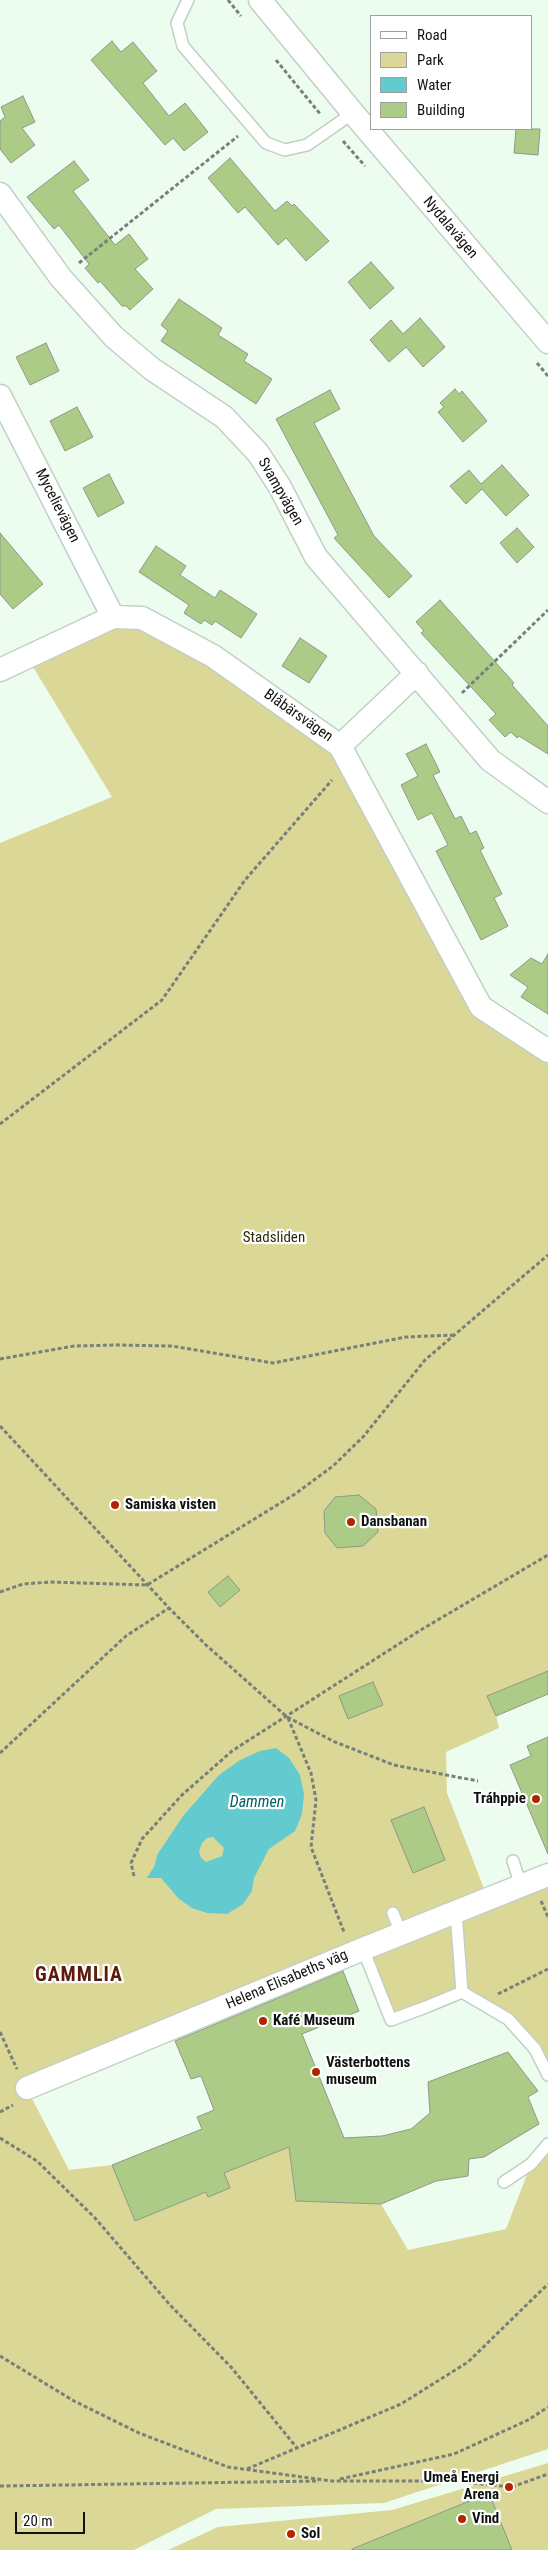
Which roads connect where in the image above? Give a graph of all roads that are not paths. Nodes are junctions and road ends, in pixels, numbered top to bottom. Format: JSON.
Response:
{"nodes":[{"id":1,"x":188,"y":0,"type":"edge"},
{"id":2,"x":260,"y":0,"type":"edge"},
{"id":3,"x":353,"y":114,"type":"junction"},
{"id":4,"x":0,"y":194,"type":"edge"},
{"id":5,"x":548,"y":342,"type":"edge"},
{"id":6,"x":0,"y":396,"type":"edge"},
{"id":7,"x":113,"y":617,"type":"junction"},
{"id":8,"x":0,"y":670,"type":"edge"},
{"id":9,"x":417,"y":673,"type":"junction"},
{"id":10,"x":345,"y":754,"type":"junction"},
{"id":11,"x":548,"y":802,"type":"edge"},
{"id":12,"x":548,"y":1051,"type":"edge"},
{"id":13,"x":513,"y":1862,"type":"dead end"},
{"id":14,"x":548,"y":1875,"type":"edge"},
{"id":15,"x":521,"y":1886,"type":"junction"},
{"id":16,"x":456,"y":1912,"type":"junction"},
{"id":17,"x":357,"y":1951,"type":"junction"},
{"id":18,"x":462,"y":1992,"type":"junction"},
{"id":19,"x":548,"y":2075,"type":"edge"},
{"id":20,"x":27,"y":2088,"type":"road end"},
{"id":21,"x":548,"y":2144,"type":"edge"},
{"id":22,"x":504,"y":2182,"type":"dead end"}],
"edges":[{"from":1,"to":3,"type":"lane"},
{"from":2,"to":3,"type":"street","name":"Nydalavägen"},
{"from":3,"to":5,"type":"street","name":"Nydalavägen"},
{"from":4,"to":9,"type":"street","name":"Svampvägen"},
{"from":6,"to":7,"type":"street","name":"Mycelievägen"},
{"from":7,"to":8,"type":"street","name":"Blåbärsvägen"},
{"from":7,"to":10,"type":"street","name":"Blåbärsvägen"},
{"from":9,"to":10,"type":"street"},
{"from":9,"to":11,"type":"street","name":"Svampvägen"},
{"from":10,"to":12,"type":"street","name":"Blåbärsvägen"},
{"from":13,"to":15,"type":"lane"},
{"from":14,"to":15,"type":"street","name":"Helena Elisabeths väg"},
{"from":15,"to":16,"type":"street","name":"Helena Elisabeths väg"},
{"from":16,"to":17,"type":"street","name":"Helena Elisabeths väg"},
{"from":16,"to":18,"type":"lane"},
{"from":17,"to":18,"type":"lane"},
{"from":17,"to":20,"type":"street","name":"Helena Elisabeths väg"},
{"from":18,"to":19,"type":"lane"},
{"from":21,"to":22,"type":"lane"}]}
